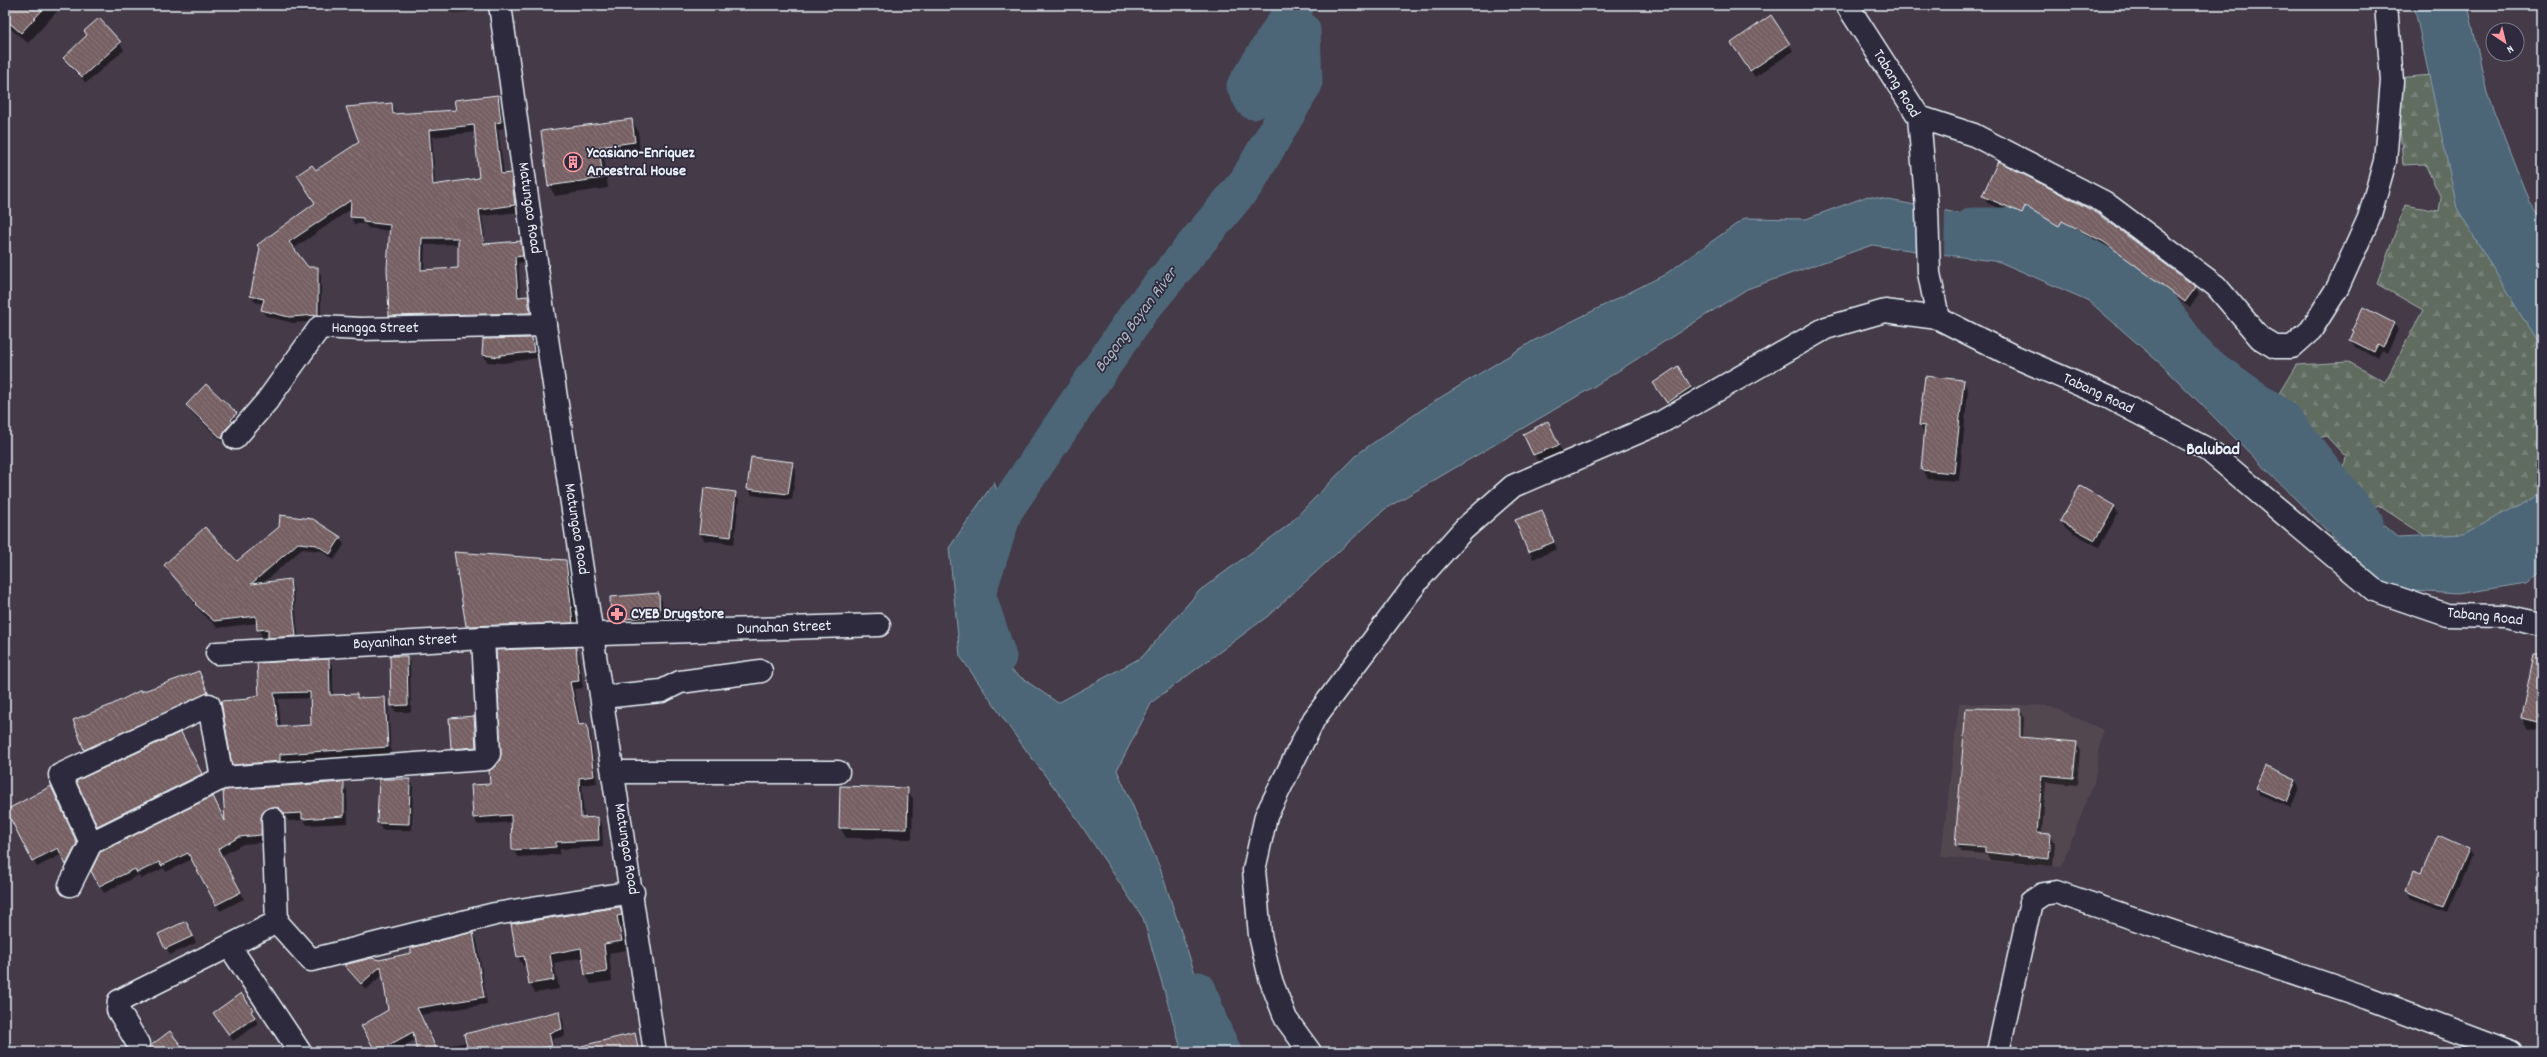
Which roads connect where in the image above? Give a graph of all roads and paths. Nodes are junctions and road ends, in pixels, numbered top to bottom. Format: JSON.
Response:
{"nodes":[{"id":1,"x":500,"y":5,"type":"edge"},
{"id":2,"x":1847,"y":5,"type":"edge"},
{"id":3,"x":2386,"y":5,"type":"edge"},
{"id":4,"x":1919,"y":117,"type":"junction"},
{"id":5,"x":1938,"y":318,"type":"junction"},
{"id":6,"x":545,"y":325,"type":"junction"},
{"id":7,"x":234,"y":438,"type":"dead end"},
{"id":8,"x":2542,"y":624,"type":"edge"},
{"id":9,"x":879,"y":625,"type":"dead end"},
{"id":10,"x":592,"y":633,"type":"junction"},
{"id":11,"x":483,"y":638,"type":"junction"},
{"id":12,"x":217,"y":653,"type":"dead end"},
{"id":13,"x":761,"y":671,"type":"dead end"},
{"id":14,"x":602,"y":697,"type":"junction"},
{"id":15,"x":614,"y":772,"type":"junction"},
{"id":16,"x":838,"y":772,"type":"dead end"},
{"id":17,"x":222,"y":778,"type":"junction"},
{"id":18,"x":273,"y":819,"type":"dead end"},
{"id":19,"x":91,"y":844,"type":"junction"},
{"id":20,"x":70,"y":885,"type":"dead end"},
{"id":21,"x":632,"y":892,"type":"junction"},
{"id":22,"x":277,"y":922,"type":"junction"},
{"id":23,"x":230,"y":947,"type":"junction"},
{"id":24,"x":138,"y":1044,"type":"dead end"},
{"id":25,"x":300,"y":1052,"type":"edge"},
{"id":26,"x":655,"y":1052,"type":"edge"},
{"id":27,"x":1310,"y":1052,"type":"edge"},
{"id":28,"x":1998,"y":1052,"type":"edge"},
{"id":29,"x":2511,"y":1052,"type":"edge"}],
"edges":[{"from":1,"to":6,"type":"street","name":"Matungao Road"},
{"from":2,"to":4,"type":"street","name":"Tabang Road"},
{"from":3,"to":4,"type":"street"},
{"from":4,"to":5,"type":"street","name":"Tabang Road"},
{"from":5,"to":8,"type":"street","name":"Tabang Road"},
{"from":5,"to":27,"type":"street"},
{"from":6,"to":7,"type":"street","name":"Hangga Street"},
{"from":6,"to":10,"type":"street","name":"Matungao Road"},
{"from":9,"to":10,"type":"street","name":"Dunahan Street"},
{"from":10,"to":11,"type":"street","name":"Bayanihan Street"},
{"from":10,"to":14,"type":"street","name":"Matungao Road"},
{"from":11,"to":12,"type":"street","name":"Bayanihan Street"},
{"from":11,"to":17,"type":"street"},
{"from":13,"to":14,"type":"street"},
{"from":14,"to":15,"type":"street","name":"Matungao Road"},
{"from":15,"to":16,"type":"street"},
{"from":15,"to":21,"type":"street","name":"Matungao Road"},
{"from":17,"to":19,"type":"street"},
{"from":17,"to":19,"type":"street"},
{"from":18,"to":22,"type":"street"},
{"from":19,"to":20,"type":"street"},
{"from":21,"to":22,"type":"street"},
{"from":21,"to":26,"type":"street","name":"Matungao Road"},
{"from":22,"to":23,"type":"street"},
{"from":23,"to":24,"type":"street"},
{"from":23,"to":25,"type":"street"},
{"from":28,"to":29,"type":"street"}]}
